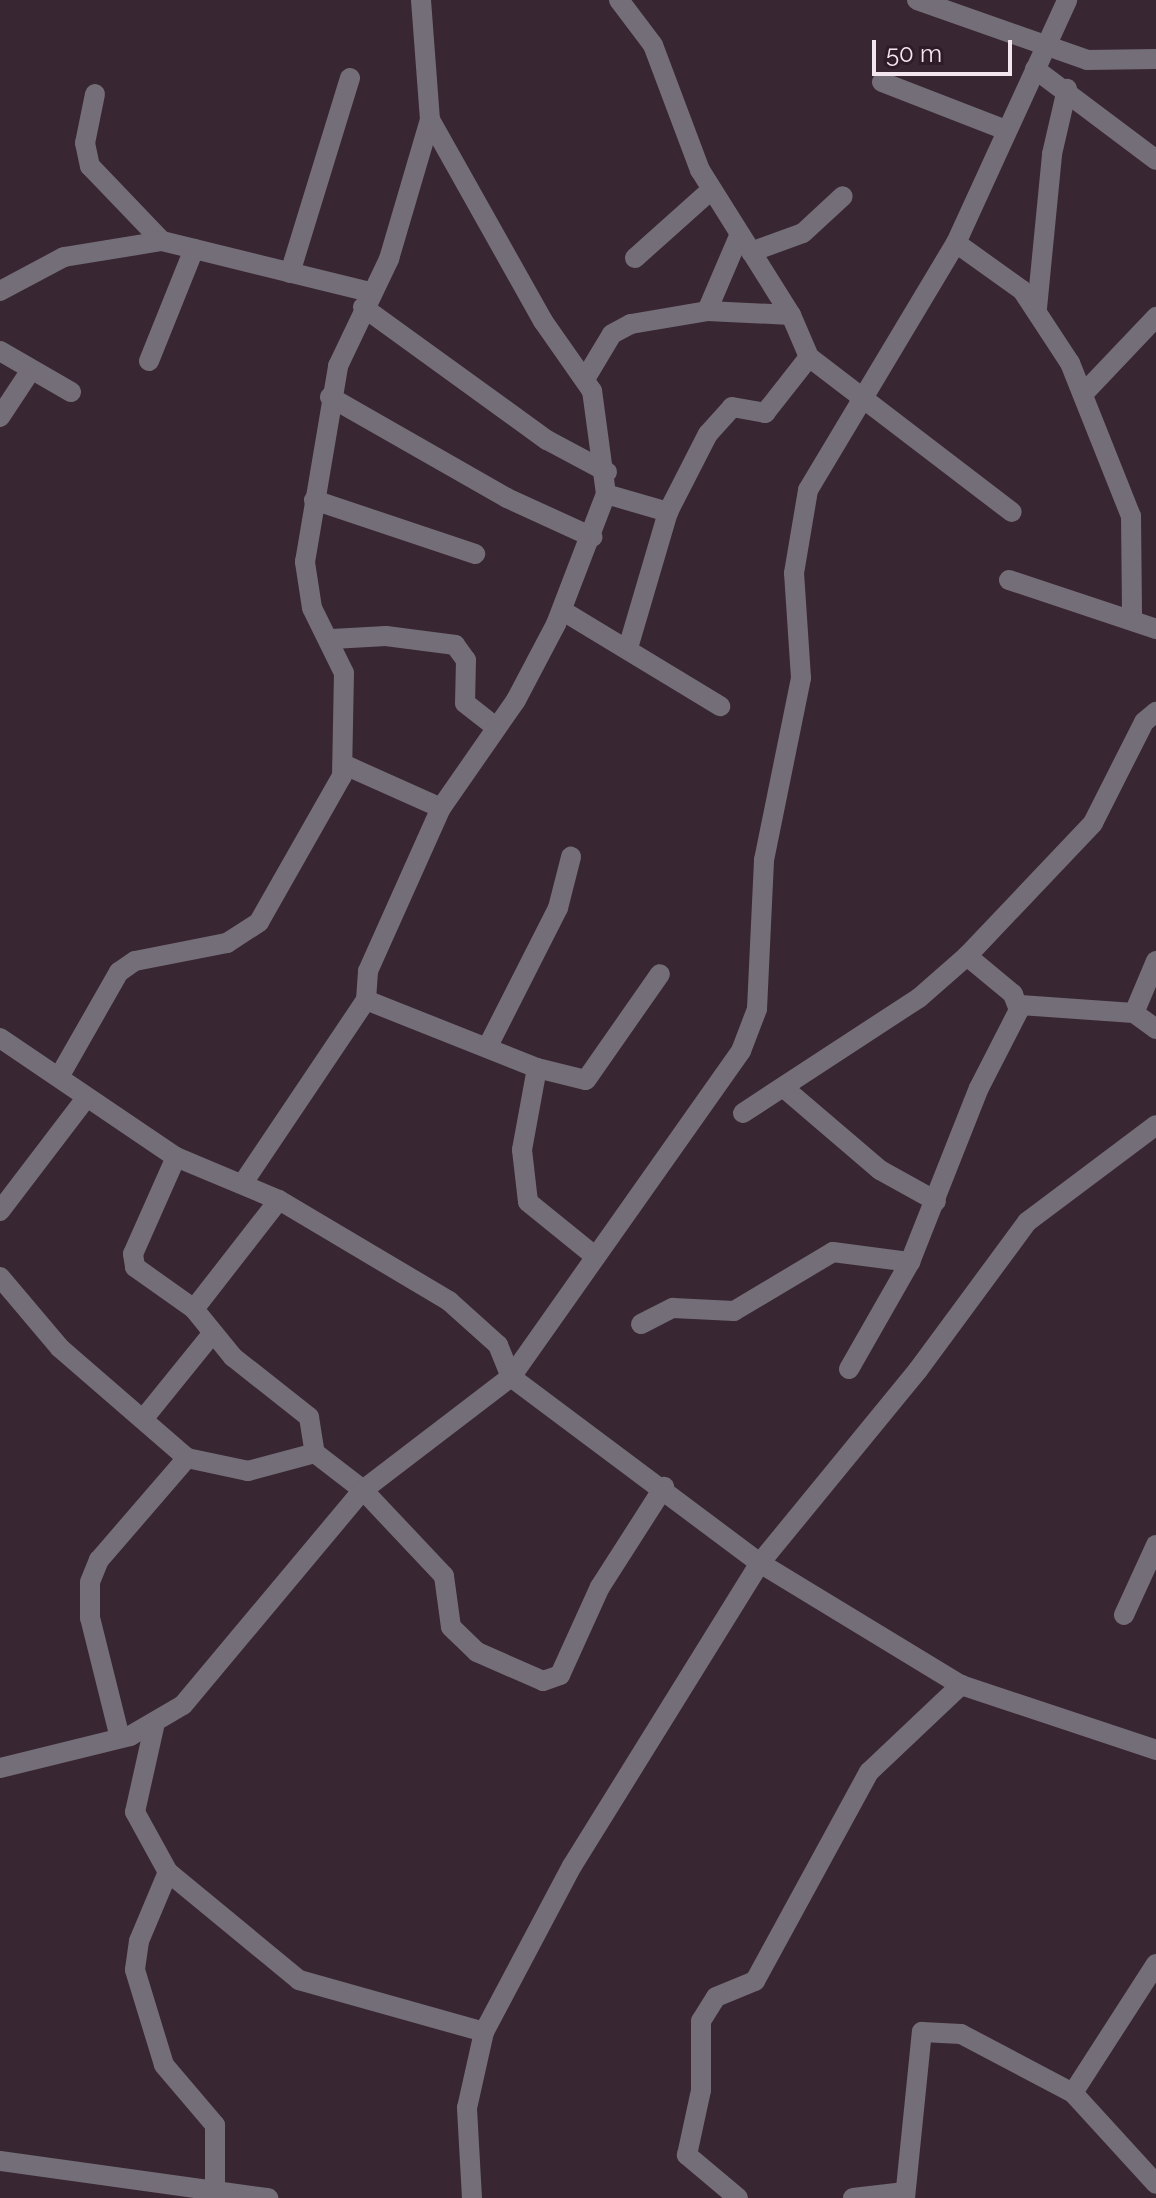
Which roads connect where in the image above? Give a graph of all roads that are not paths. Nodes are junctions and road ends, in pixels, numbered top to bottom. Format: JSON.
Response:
{"nodes":[{"id":1,"x":421,"y":0,"type":"edge"},
{"id":2,"x":619,"y":0,"type":"edge"},
{"id":3,"x":917,"y":0,"type":"edge"},
{"id":4,"x":1067,"y":0,"type":"edge"},
{"id":5,"x":1045,"y":46,"type":"junction"},
{"id":6,"x":1156,"y":59,"type":"edge"},
{"id":7,"x":1035,"y":69,"type":"junction"},
{"id":8,"x":350,"y":78,"type":"dead end"},
{"id":9,"x":882,"y":82,"type":"dead end"},
{"id":10,"x":1067,"y":89,"type":"junction"},
{"id":11,"x":95,"y":94,"type":"dead end"},
{"id":12,"x":430,"y":120,"type":"junction"},
{"id":13,"x":1006,"y":130,"type":"junction"},
{"id":14,"x":1156,"y":160,"type":"edge"},
{"id":15,"x":711,"y":190,"type":"junction"},
{"id":16,"x":843,"y":196,"type":"dead end"},
{"id":17,"x":162,"y":241,"type":"junction"},
{"id":18,"x":956,"y":243,"type":"junction"},
{"id":19,"x":745,"y":244,"type":"junction"},
{"id":20,"x":194,"y":249,"type":"junction"},
{"id":21,"x":635,"y":258,"type":"dead end"},
{"id":22,"x":290,"y":273,"type":"junction"},
{"id":23,"x":0,"y":291,"type":"edge"},
{"id":24,"x":367,"y":299,"type":"junction"},
{"id":25,"x":1037,"y":308,"type":"junction"},
{"id":26,"x":707,"y":311,"type":"junction"},
{"id":27,"x":791,"y":315,"type":"junction"},
{"id":28,"x":1156,"y":317,"type":"edge"},
{"id":29,"x":0,"y":351,"type":"edge"},
{"id":30,"x":809,"y":357,"type":"junction"},
{"id":31,"x":149,"y":361,"type":"dead end"},
{"id":32,"x":31,"y":370,"type":"junction"},
{"id":33,"x":585,"y":379,"type":"junction"},
{"id":34,"x":71,"y":392,"type":"dead end"},
{"id":35,"x":1084,"y":393,"type":"junction"},
{"id":36,"x":330,"y":397,"type":"junction"},
{"id":37,"x":859,"y":402,"type":"junction"},
{"id":38,"x":0,"y":417,"type":"edge"},
{"id":39,"x":607,"y":472,"type":"junction"},
{"id":40,"x":606,"y":494,"type":"junction"},
{"id":41,"x":314,"y":500,"type":"junction"},
{"id":42,"x":668,"y":512,"type":"junction"},
{"id":43,"x":1012,"y":512,"type":"dead end"},
{"id":44,"x":592,"y":537,"type":"junction"},
{"id":45,"x":475,"y":554,"type":"dead end"},
{"id":46,"x":1009,"y":580,"type":"dead end"},
{"id":47,"x":563,"y":611,"type":"junction"},
{"id":48,"x":1132,"y":619,"type":"junction"},
{"id":49,"x":1156,"y":629,"type":"edge"},
{"id":50,"x":332,"y":639,"type":"junction"},
{"id":51,"x":628,"y":648,"type":"junction"},
{"id":52,"x":720,"y":706,"type":"dead end"},
{"id":53,"x":1155,"y":709,"type":"edge"},
{"id":54,"x":496,"y":727,"type":"junction"},
{"id":55,"x":345,"y":765,"type":"junction"},
{"id":56,"x":441,"y":808,"type":"junction"},
{"id":57,"x":571,"y":857,"type":"dead end"},
{"id":58,"x":967,"y":956,"type":"junction"},
{"id":59,"x":1156,"y":961,"type":"edge"},
{"id":60,"x":660,"y":974,"type":"dead end"},
{"id":61,"x":366,"y":1000,"type":"junction"},
{"id":62,"x":1020,"y":1005,"type":"junction"},
{"id":63,"x":1134,"y":1013,"type":"junction"},
{"id":64,"x":1156,"y":1029,"type":"edge"},
{"id":65,"x":0,"y":1038,"type":"edge"},
{"id":66,"x":488,"y":1046,"type":"junction"},
{"id":67,"x":537,"y":1068,"type":"junction"},
{"id":68,"x":59,"y":1077,"type":"junction"},
{"id":69,"x":784,"y":1088,"type":"junction"},
{"id":70,"x":87,"y":1097,"type":"junction"},
{"id":71,"x":743,"y":1113,"type":"dead end"},
{"id":72,"x":1153,"y":1133,"type":"edge"},
{"id":73,"x":176,"y":1157,"type":"junction"},
{"id":74,"x":243,"y":1183,"type":"junction"},
{"id":75,"x":279,"y":1200,"type":"junction"},
{"id":76,"x":936,"y":1201,"type":"junction"},
{"id":77,"x":0,"y":1211,"type":"edge"},
{"id":78,"x":596,"y":1257,"type":"junction"},
{"id":79,"x":910,"y":1262,"type":"junction"},
{"id":80,"x":0,"y":1277,"type":"edge"},
{"id":81,"x":194,"y":1309,"type":"junction"},
{"id":82,"x":641,"y":1324,"type":"dead end"},
{"id":83,"x":212,"y":1334,"type":"junction"},
{"id":84,"x":849,"y":1369,"type":"dead end"},
{"id":85,"x":511,"y":1377,"type":"junction"},
{"id":86,"x":144,"y":1418,"type":"junction"},
{"id":87,"x":315,"y":1453,"type":"junction"},
{"id":88,"x":187,"y":1458,"type":"junction"},
{"id":89,"x":664,"y":1487,"type":"junction"},
{"id":90,"x":363,"y":1490,"type":"junction"},
{"id":91,"x":1154,"y":1553,"type":"edge"},
{"id":92,"x":760,"y":1563,"type":"junction"},
{"id":93,"x":1124,"y":1615,"type":"dead end"},
{"id":94,"x":961,"y":1685,"type":"junction"},
{"id":95,"x":154,"y":1727,"type":"junction"},
{"id":96,"x":120,"y":1738,"type":"junction"},
{"id":97,"x":1156,"y":1750,"type":"edge"},
{"id":98,"x":0,"y":1768,"type":"edge"},
{"id":99,"x":168,"y":1872,"type":"junction"},
{"id":100,"x":1156,"y":1964,"type":"edge"},
{"id":101,"x":484,"y":2032,"type":"junction"},
{"id":102,"x":1073,"y":2093,"type":"junction"},
{"id":103,"x":0,"y":2161,"type":"edge"},
{"id":104,"x":1156,"y":2184,"type":"edge"},
{"id":105,"x":215,"y":2188,"type":"junction"},
{"id":106,"x":904,"y":2195,"type":"edge"},
{"id":107,"x":265,"y":2198,"type":"edge"},
{"id":108,"x":472,"y":2198,"type":"edge"},
{"id":109,"x":738,"y":2198,"type":"edge"},
{"id":110,"x":853,"y":2198,"type":"edge"}],
"edges":[{"from":1,"to":12,"type":"street"},
{"from":2,"to":15,"type":"street"},
{"from":3,"to":5,"type":"street"},
{"from":4,"to":5,"type":"street"},
{"from":5,"to":6,"type":"street"},
{"from":5,"to":7,"type":"street"},
{"from":7,"to":10,"type":"street"},
{"from":7,"to":13,"type":"street"},
{"from":8,"to":22,"type":"street"},
{"from":9,"to":13,"type":"street"},
{"from":10,"to":14,"type":"street"},
{"from":10,"to":25,"type":"street"},
{"from":11,"to":17,"type":"street"},
{"from":12,"to":24,"type":"street"},
{"from":12,"to":33,"type":"street"},
{"from":13,"to":18,"type":"street"},
{"from":15,"to":19,"type":"street"},
{"from":15,"to":21,"type":"street"},
{"from":16,"to":19,"type":"street"},
{"from":17,"to":20,"type":"street"},
{"from":17,"to":23,"type":"street"},
{"from":18,"to":25,"type":"street"},
{"from":18,"to":37,"type":"street"},
{"from":19,"to":26,"type":"street"},
{"from":19,"to":27,"type":"street"},
{"from":20,"to":22,"type":"street"},
{"from":20,"to":31,"type":"street"},
{"from":22,"to":24,"type":"street"},
{"from":24,"to":36,"type":"street"},
{"from":24,"to":39,"type":"street"},
{"from":25,"to":35,"type":"street"},
{"from":26,"to":27,"type":"street"},
{"from":26,"to":33,"type":"street"},
{"from":27,"to":30,"type":"street"},
{"from":28,"to":35,"type":"street"},
{"from":29,"to":32,"type":"street"},
{"from":30,"to":37,"type":"street"},
{"from":30,"to":42,"type":"street"},
{"from":32,"to":34,"type":"street"},
{"from":32,"to":38,"type":"street"},
{"from":33,"to":39,"type":"street"},
{"from":35,"to":48,"type":"street"},
{"from":36,"to":41,"type":"street"},
{"from":36,"to":44,"type":"street"},
{"from":37,"to":43,"type":"street"},
{"from":37,"to":78,"type":"street"},
{"from":39,"to":40,"type":"street"},
{"from":40,"to":42,"type":"street"},
{"from":40,"to":44,"type":"street"},
{"from":41,"to":45,"type":"street"},
{"from":41,"to":50,"type":"street"},
{"from":42,"to":51,"type":"street"},
{"from":44,"to":47,"type":"street"},
{"from":46,"to":48,"type":"street"},
{"from":47,"to":51,"type":"street"},
{"from":47,"to":54,"type":"street"},
{"from":48,"to":49,"type":"street"},
{"from":50,"to":54,"type":"street"},
{"from":50,"to":55,"type":"street"},
{"from":51,"to":52,"type":"street"},
{"from":53,"to":58,"type":"street"},
{"from":54,"to":56,"type":"street"},
{"from":55,"to":56,"type":"street"},
{"from":55,"to":68,"type":"street"},
{"from":56,"to":61,"type":"street"},
{"from":57,"to":66,"type":"street"},
{"from":58,"to":62,"type":"street"},
{"from":58,"to":69,"type":"street"},
{"from":59,"to":63,"type":"street"},
{"from":60,"to":67,"type":"street"},
{"from":61,"to":66,"type":"street"},
{"from":61,"to":74,"type":"street"},
{"from":62,"to":63,"type":"street"},
{"from":62,"to":76,"type":"street"},
{"from":63,"to":64,"type":"street"},
{"from":65,"to":68,"type":"street"},
{"from":66,"to":67,"type":"street"},
{"from":67,"to":78,"type":"street"},
{"from":68,"to":70,"type":"street"},
{"from":69,"to":71,"type":"street"},
{"from":69,"to":76,"type":"street"},
{"from":70,"to":73,"type":"street"},
{"from":70,"to":77,"type":"street"},
{"from":72,"to":92,"type":"street"},
{"from":73,"to":74,"type":"street"},
{"from":73,"to":81,"type":"street"},
{"from":74,"to":75,"type":"street"},
{"from":75,"to":81,"type":"street"},
{"from":75,"to":85,"type":"street"},
{"from":76,"to":79,"type":"street"},
{"from":78,"to":85,"type":"street"},
{"from":79,"to":82,"type":"street"},
{"from":79,"to":84,"type":"street"},
{"from":80,"to":86,"type":"street"},
{"from":81,"to":83,"type":"street"},
{"from":83,"to":86,"type":"street"},
{"from":83,"to":87,"type":"street"},
{"from":85,"to":89,"type":"street"},
{"from":85,"to":90,"type":"street"},
{"from":86,"to":88,"type":"street"},
{"from":87,"to":88,"type":"street"},
{"from":87,"to":90,"type":"street"},
{"from":88,"to":96,"type":"street"},
{"from":89,"to":90,"type":"street"},
{"from":89,"to":92,"type":"street"},
{"from":90,"to":95,"type":"street"},
{"from":91,"to":93,"type":"street"},
{"from":92,"to":94,"type":"street"},
{"from":92,"to":101,"type":"street"},
{"from":94,"to":97,"type":"street"},
{"from":94,"to":109,"type":"street"},
{"from":95,"to":96,"type":"street"},
{"from":95,"to":99,"type":"street"},
{"from":96,"to":98,"type":"street"},
{"from":99,"to":101,"type":"street"},
{"from":99,"to":105,"type":"street"},
{"from":100,"to":102,"type":"street"},
{"from":101,"to":108,"type":"street"},
{"from":102,"to":104,"type":"street"},
{"from":102,"to":106,"type":"street"},
{"from":103,"to":105,"type":"street"},
{"from":105,"to":107,"type":"street"},
{"from":106,"to":110,"type":"street"}]}
